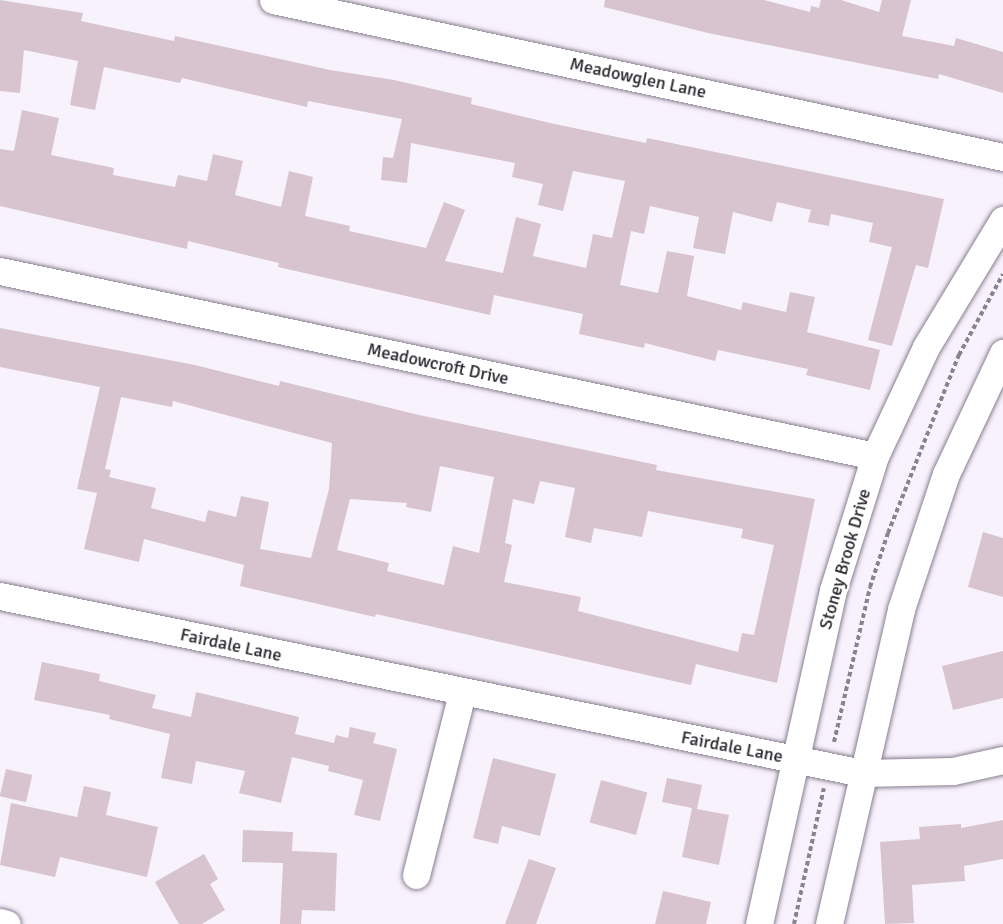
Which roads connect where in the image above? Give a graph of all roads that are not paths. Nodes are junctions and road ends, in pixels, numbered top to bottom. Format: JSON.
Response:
{"nodes":[{"id":1,"x":273,"y":0,"type":"edge"},
{"id":2,"x":1003,"y":157,"type":"edge"},
{"id":3,"x":1003,"y":220,"type":"edge"},
{"id":4,"x":0,"y":271,"type":"edge"},
{"id":5,"x":1003,"y":352,"type":"edge"},
{"id":6,"x":875,"y":456,"type":"junction"},
{"id":7,"x":0,"y":596,"type":"edge"},
{"id":8,"x":462,"y":693,"type":"junction"},
{"id":9,"x":793,"y":760,"type":"junction"},
{"id":10,"x":1003,"y":760,"type":"edge"},
{"id":11,"x":862,"y":773,"type":"junction"},
{"id":12,"x":416,"y":875,"type":"dead end"},
{"id":13,"x":0,"y":922,"type":"edge"},
{"id":14,"x":7,"y":924,"type":"edge"},
{"id":15,"x":759,"y":924,"type":"edge"},
{"id":16,"x":829,"y":924,"type":"edge"}],
"edges":[{"from":1,"to":2,"type":"street","name":"Meadowglen Lane"},
{"from":3,"to":6,"type":"street","name":"Stoney Brook Drive"},
{"from":4,"to":6,"type":"street","name":"Meadowcroft Drive"},
{"from":5,"to":11,"type":"street"},
{"from":6,"to":9,"type":"street","name":"Stoney Brook Drive"},
{"from":7,"to":8,"type":"street","name":"Fairdale Lane"},
{"from":8,"to":9,"type":"street","name":"Fairdale Lane"},
{"from":8,"to":12,"type":"street"},
{"from":9,"to":11,"type":"street","name":"Fairdale Lane"},
{"from":9,"to":15,"type":"street","name":"Stoney Brook Drive"},
{"from":10,"to":11,"type":"street","name":"Fairdale Lane"},
{"from":11,"to":16,"type":"street"},
{"from":13,"to":14,"type":"street"}]}
